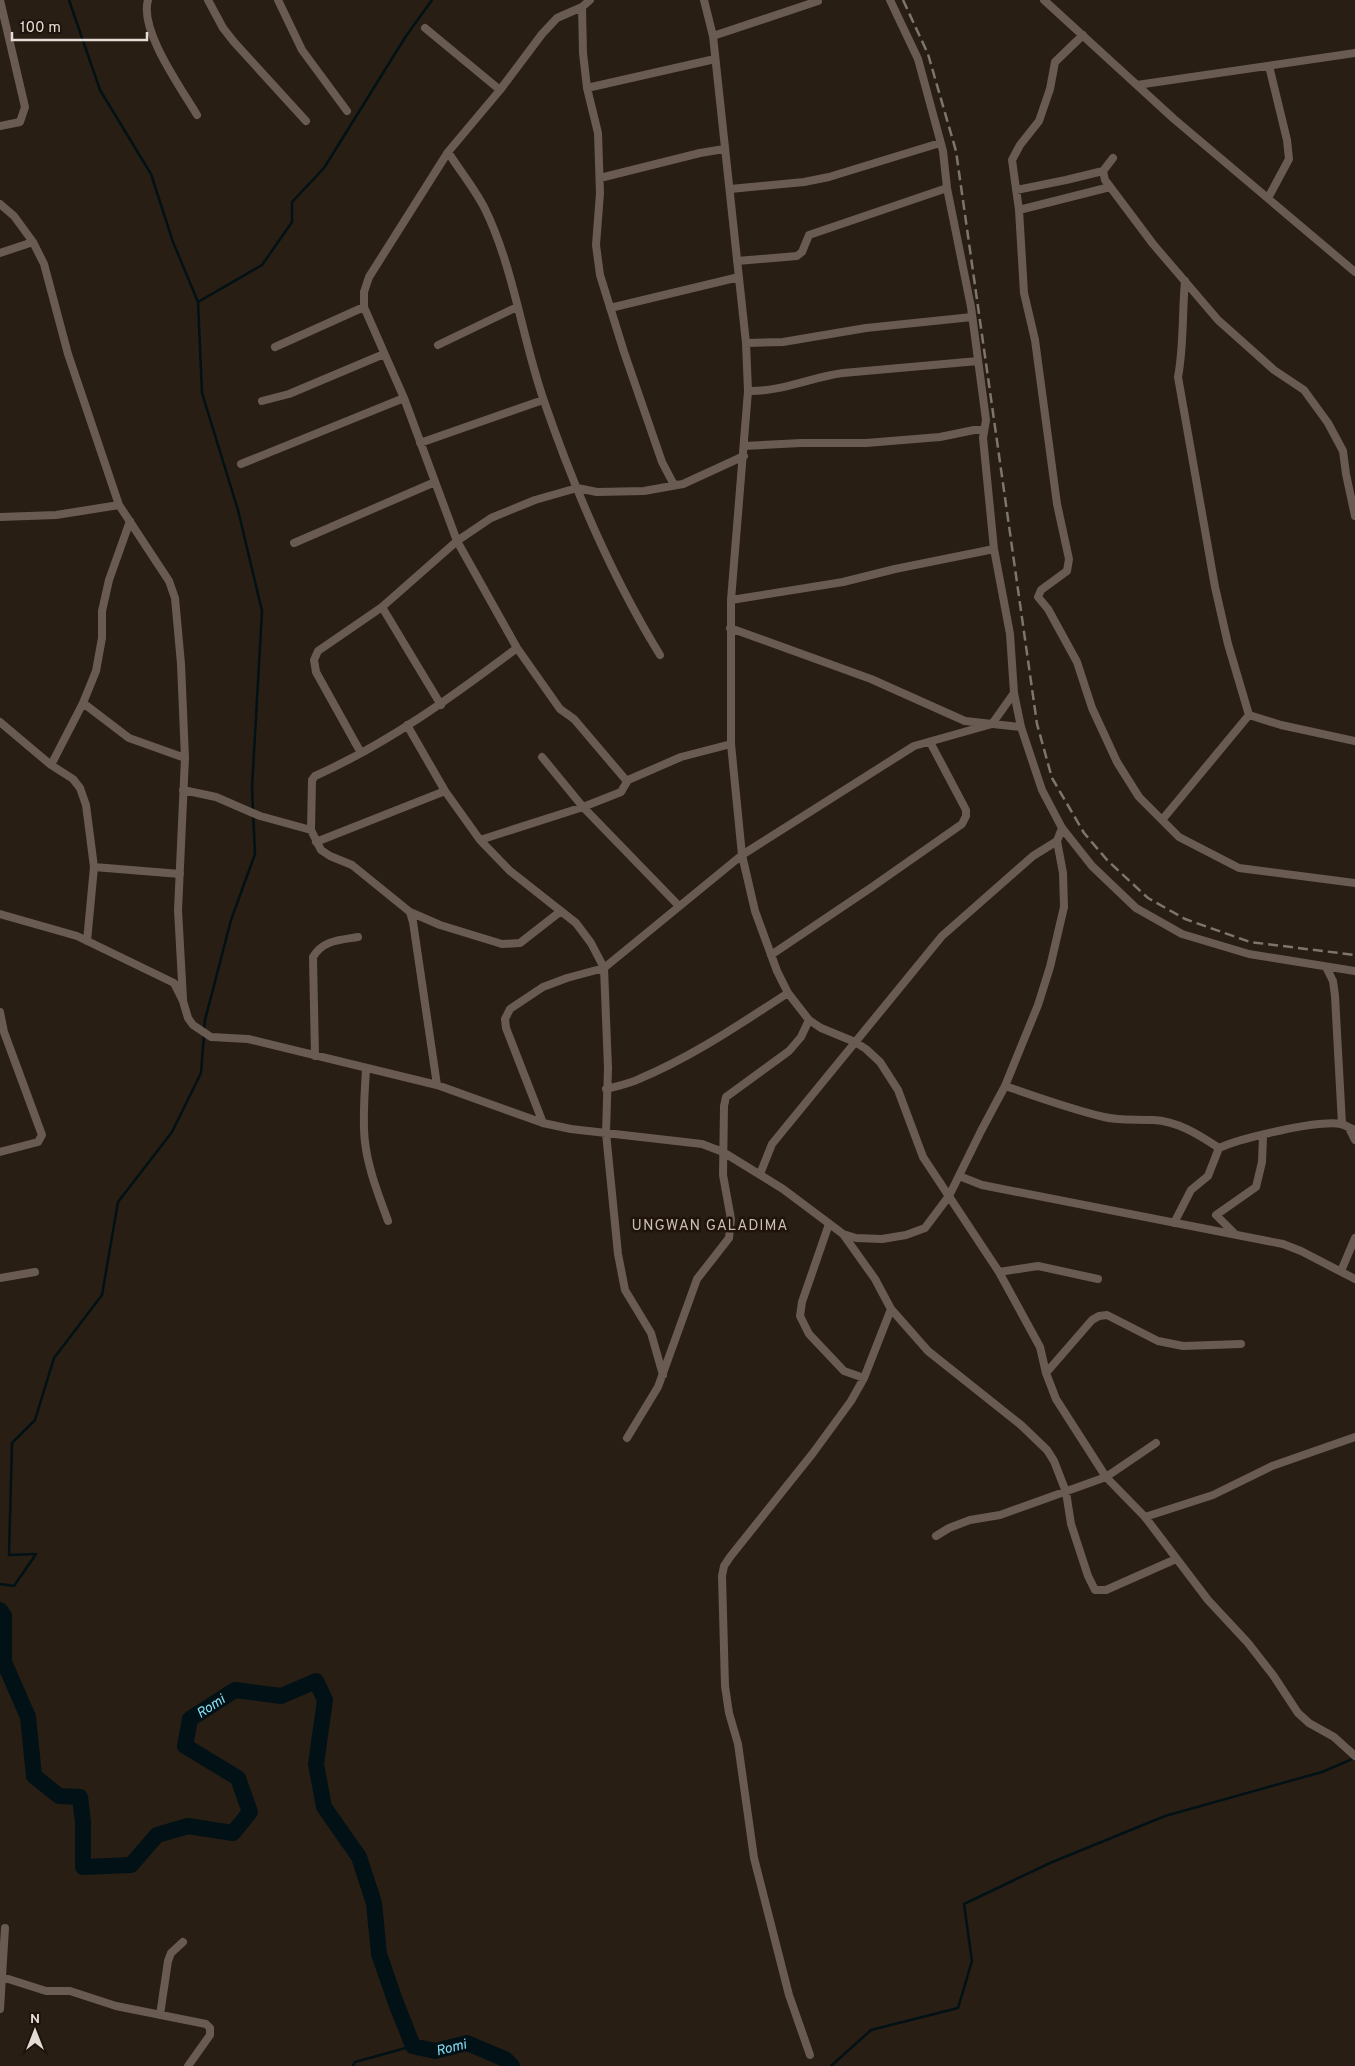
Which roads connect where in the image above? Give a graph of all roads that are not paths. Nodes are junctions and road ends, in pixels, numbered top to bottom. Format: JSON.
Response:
{"nodes":[{"id":1,"x":0,"y":0,"type":"edge"},
{"id":2,"x":148,"y":0,"type":"edge"},
{"id":3,"x":208,"y":0,"type":"edge"},
{"id":4,"x":278,"y":0,"type":"edge"},
{"id":5,"x":590,"y":0,"type":"edge"},
{"id":6,"x":704,"y":0,"type":"edge"},
{"id":7,"x":818,"y":0,"type":"edge"},
{"id":8,"x":890,"y":0,"type":"edge"},
{"id":9,"x":1044,"y":0,"type":"edge"},
{"id":10,"x":582,"y":7,"type":"junction"},
{"id":11,"x":425,"y":28,"type":"dead end"},
{"id":12,"x":1083,"y":35,"type":"junction"},
{"id":13,"x":713,"y":36,"type":"junction"},
{"id":14,"x":1355,"y":53,"type":"edge"},
{"id":15,"x":715,"y":59,"type":"junction"},
{"id":16,"x":1269,"y":66,"type":"junction"},
{"id":17,"x":1138,"y":85,"type":"junction"},
{"id":18,"x":587,"y":88,"type":"junction"},
{"id":19,"x":500,"y":90,"type":"junction"},
{"id":20,"x":347,"y":111,"type":"dead end"},
{"id":21,"x":197,"y":114,"type":"dead end"},
{"id":22,"x":306,"y":121,"type":"dead end"},
{"id":23,"x":0,"y":126,"type":"edge"},
{"id":24,"x":940,"y":144,"type":"junction"},
{"id":25,"x":724,"y":149,"type":"junction"},
{"id":26,"x":448,"y":152,"type":"junction"},
{"id":27,"x":1113,"y":158,"type":"dead end"},
{"id":28,"x":1102,"y":170,"type":"junction"},
{"id":29,"x":600,"y":178,"type":"junction"},
{"id":30,"x":1110,"y":187,"type":"junction"},
{"id":31,"x":947,"y":188,"type":"junction"},
{"id":32,"x":730,"y":189,"type":"junction"},
{"id":33,"x":1016,"y":190,"type":"junction"},
{"id":34,"x":1268,"y":198,"type":"junction"},
{"id":35,"x":0,"y":204,"type":"edge"},
{"id":36,"x":1019,"y":210,"type":"junction"},
{"id":37,"x":33,"y":242,"type":"junction"},
{"id":38,"x":0,"y":253,"type":"edge"},
{"id":39,"x":737,"y":261,"type":"junction"},
{"id":40,"x":1355,"y":272,"type":"edge"},
{"id":41,"x":739,"y":277,"type":"junction"},
{"id":42,"x":1185,"y":281,"type":"junction"},
{"id":43,"x":364,"y":307,"type":"junction"},
{"id":44,"x":517,"y":307,"type":"junction"},
{"id":45,"x":610,"y":308,"type":"junction"},
{"id":46,"x":972,"y":317,"type":"junction"},
{"id":47,"x":746,"y":343,"type":"junction"},
{"id":48,"x":438,"y":345,"type":"dead end"},
{"id":49,"x":275,"y":347,"type":"dead end"},
{"id":50,"x":384,"y":354,"type":"junction"},
{"id":51,"x":978,"y":361,"type":"junction"},
{"id":52,"x":748,"y":391,"type":"junction"},
{"id":53,"x":404,"y":398,"type":"junction"},
{"id":54,"x":543,"y":400,"type":"junction"},
{"id":55,"x":262,"y":401,"type":"dead end"},
{"id":56,"x":984,"y":430,"type":"junction"},
{"id":57,"x":420,"y":443,"type":"junction"},
{"id":58,"x":744,"y":446,"type":"junction"},
{"id":59,"x":744,"y":456,"type":"junction"},
{"id":60,"x":241,"y":464,"type":"dead end"},
{"id":61,"x":435,"y":482,"type":"junction"},
{"id":62,"x":677,"y":485,"type":"junction"},
{"id":63,"x":577,"y":488,"type":"junction"},
{"id":64,"x":119,"y":505,"type":"junction"},
{"id":65,"x":0,"y":515,"type":"edge"},
{"id":66,"x":1355,"y":516,"type":"edge"},
{"id":67,"x":130,"y":522,"type":"junction"},
{"id":68,"x":457,"y":541,"type":"junction"},
{"id":69,"x":294,"y":543,"type":"dead end"},
{"id":70,"x":994,"y":549,"type":"junction"},
{"id":71,"x":731,"y":600,"type":"junction"},
{"id":72,"x":382,"y":607,"type":"junction"},
{"id":73,"x":730,"y":628,"type":"junction"},
{"id":74,"x":517,"y":648,"type":"junction"},
{"id":75,"x":660,"y":655,"type":"dead end"},
{"id":76,"x":1014,"y":693,"type":"junction"},
{"id":77,"x":83,"y":703,"type":"junction"},
{"id":78,"x":441,"y":705,"type":"junction"},
{"id":79,"x":1249,"y":715,"type":"junction"},
{"id":80,"x":0,"y":722,"type":"edge"},
{"id":81,"x":992,"y":724,"type":"junction"},
{"id":82,"x":407,"y":725,"type":"junction"},
{"id":83,"x":1021,"y":727,"type":"junction"},
{"id":84,"x":1355,"y":741,"type":"edge"},
{"id":85,"x":930,"y":742,"type":"junction"},
{"id":86,"x":731,"y":744,"type":"junction"},
{"id":87,"x":361,"y":753,"type":"junction"},
{"id":88,"x":542,"y":757,"type":"dead end"},
{"id":89,"x":185,"y":758,"type":"junction"},
{"id":90,"x":51,"y":765,"type":"junction"},
{"id":91,"x":628,"y":780,"type":"junction"},
{"id":92,"x":183,"y":790,"type":"junction"},
{"id":93,"x":445,"y":791,"type":"junction"},
{"id":94,"x":583,"y":807,"type":"junction"},
{"id":95,"x":1162,"y":820,"type":"junction"},
{"id":96,"x":1062,"y":828,"type":"junction"},
{"id":97,"x":311,"y":830,"type":"junction"},
{"id":98,"x":480,"y":840,"type":"junction"},
{"id":99,"x":316,"y":842,"type":"junction"},
{"id":100,"x":1057,"y":842,"type":"junction"},
{"id":101,"x":742,"y":855,"type":"junction"},
{"id":102,"x":94,"y":867,"type":"junction"},
{"id":103,"x":180,"y":874,"type":"junction"},
{"id":104,"x":1355,"y":882,"type":"edge"},
{"id":105,"x":679,"y":906,"type":"junction"},
{"id":106,"x":561,"y":911,"type":"junction"},
{"id":107,"x":410,"y":912,"type":"junction"},
{"id":108,"x":0,"y":914,"type":"edge"},
{"id":109,"x":358,"y":937,"type":"dead end"},
{"id":110,"x":86,"y":941,"type":"junction"},
{"id":111,"x":771,"y":955,"type":"junction"},
{"id":112,"x":604,"y":968,"type":"junction"},
{"id":113,"x":1326,"y":968,"type":"junction"},
{"id":114,"x":1355,"y":971,"type":"edge"},
{"id":115,"x":788,"y":993,"type":"junction"},
{"id":116,"x":183,"y":1001,"type":"junction"},
{"id":117,"x":0,"y":1012,"type":"edge"},
{"id":118,"x":809,"y":1020,"type":"junction"},
{"id":119,"x":2,"y":1033,"type":"edge"},
{"id":120,"x":855,"y":1042,"type":"junction"},
{"id":121,"x":314,"y":1056,"type":"junction"},
{"id":122,"x":366,"y":1068,"type":"junction"},
{"id":123,"x":437,"y":1085,"type":"junction"},
{"id":124,"x":1005,"y":1086,"type":"junction"},
{"id":125,"x":606,"y":1089,"type":"junction"},
{"id":126,"x":543,"y":1123,"type":"junction"},
{"id":127,"x":1349,"y":1127,"type":"edge"},
{"id":128,"x":606,"y":1133,"type":"junction"},
{"id":129,"x":1263,"y":1136,"type":"junction"},
{"id":130,"x":1355,"y":1140,"type":"edge"},
{"id":131,"x":1219,"y":1148,"type":"junction"},
{"id":132,"x":0,"y":1152,"type":"edge"},
{"id":133,"x":723,"y":1152,"type":"junction"},
{"id":134,"x":760,"y":1174,"type":"junction"},
{"id":135,"x":959,"y":1176,"type":"junction"},
{"id":136,"x":949,"y":1196,"type":"junction"},
{"id":137,"x":388,"y":1221,"type":"dead end"},
{"id":138,"x":1174,"y":1223,"type":"junction"},
{"id":139,"x":829,"y":1224,"type":"junction"},
{"id":140,"x":843,"y":1234,"type":"junction"},
{"id":141,"x":1237,"y":1235,"type":"junction"},
{"id":142,"x":1355,"y":1238,"type":"edge"},
{"id":143,"x":1341,"y":1271,"type":"junction"},
{"id":144,"x":35,"y":1272,"type":"dead end"},
{"id":145,"x":999,"y":1272,"type":"junction"},
{"id":146,"x":0,"y":1278,"type":"edge"},
{"id":147,"x":1098,"y":1279,"type":"dead end"},
{"id":148,"x":1355,"y":1279,"type":"edge"},
{"id":149,"x":892,"y":1309,"type":"junction"},
{"id":150,"x":1241,"y":1344,"type":"dead end"},
{"id":151,"x":1046,"y":1373,"type":"junction"},
{"id":152,"x":663,"y":1375,"type":"junction"},
{"id":153,"x":864,"y":1378,"type":"junction"},
{"id":154,"x":1355,"y":1437,"type":"edge"},
{"id":155,"x":627,"y":1438,"type":"dead end"},
{"id":156,"x":1156,"y":1443,"type":"dead end"},
{"id":157,"x":1106,"y":1477,"type":"junction"},
{"id":158,"x":1066,"y":1492,"type":"junction"},
{"id":159,"x":1145,"y":1517,"type":"junction"},
{"id":160,"x":936,"y":1536,"type":"dead end"},
{"id":161,"x":1176,"y":1559,"type":"junction"},
{"id":162,"x":1355,"y":1756,"type":"edge"},
{"id":163,"x":5,"y":1928,"type":"dead end"},
{"id":164,"x":183,"y":1942,"type":"dead end"},
{"id":165,"x":2,"y":1977,"type":"junction"},
{"id":166,"x":0,"y":2009,"type":"edge"},
{"id":167,"x":160,"y":2015,"type":"junction"},
{"id":168,"x":810,"y":2055,"type":"dead end"},
{"id":169,"x":188,"y":2066,"type":"edge"}],
"edges":[{"from":1,"to":23,"type":"street"},
{"from":2,"to":21,"type":"street"},
{"from":3,"to":22,"type":"street"},
{"from":4,"to":20,"type":"street"},
{"from":5,"to":10,"type":"street"},
{"from":6,"to":13,"type":"street"},
{"from":7,"to":13,"type":"street"},
{"from":8,"to":24,"type":"street"},
{"from":9,"to":12,"type":"street"},
{"from":10,"to":18,"type":"street"},
{"from":10,"to":19,"type":"street"},
{"from":11,"to":19,"type":"street"},
{"from":12,"to":17,"type":"street"},
{"from":12,"to":33,"type":"street"},
{"from":13,"to":15,"type":"street"},
{"from":14,"to":16,"type":"street"},
{"from":15,"to":18,"type":"street"},
{"from":15,"to":25,"type":"street"},
{"from":16,"to":17,"type":"street"},
{"from":16,"to":34,"type":"street"},
{"from":17,"to":34,"type":"street"},
{"from":18,"to":29,"type":"street"},
{"from":19,"to":26,"type":"street"},
{"from":24,"to":31,"type":"street"},
{"from":24,"to":32,"type":"street"},
{"from":25,"to":29,"type":"street"},
{"from":25,"to":32,"type":"street"},
{"from":26,"to":43,"type":"street"},
{"from":26,"to":44,"type":"street"},
{"from":27,"to":28,"type":"street"},
{"from":28,"to":30,"type":"street"},
{"from":28,"to":33,"type":"street"},
{"from":29,"to":45,"type":"street"},
{"from":30,"to":36,"type":"street"},
{"from":30,"to":42,"type":"street"},
{"from":31,"to":39,"type":"street"},
{"from":31,"to":46,"type":"street"},
{"from":32,"to":39,"type":"street"},
{"from":33,"to":36,"type":"street"},
{"from":34,"to":40,"type":"street"},
{"from":35,"to":37,"type":"street"},
{"from":36,"to":95,"type":"street"},
{"from":37,"to":38,"type":"street"},
{"from":37,"to":64,"type":"street"},
{"from":39,"to":41,"type":"street"},
{"from":41,"to":45,"type":"street"},
{"from":41,"to":47,"type":"street"},
{"from":42,"to":66,"type":"street"},
{"from":42,"to":79,"type":"street"},
{"from":43,"to":49,"type":"street"},
{"from":43,"to":50,"type":"street"},
{"from":44,"to":48,"type":"street"},
{"from":44,"to":54,"type":"street"},
{"from":45,"to":62,"type":"street"},
{"from":46,"to":47,"type":"street"},
{"from":46,"to":51,"type":"street"},
{"from":47,"to":52,"type":"street"},
{"from":50,"to":53,"type":"street"},
{"from":50,"to":55,"type":"street"},
{"from":51,"to":52,"type":"street"},
{"from":51,"to":56,"type":"street"},
{"from":52,"to":58,"type":"street"},
{"from":53,"to":57,"type":"street"},
{"from":53,"to":60,"type":"street"},
{"from":54,"to":57,"type":"street"},
{"from":54,"to":63,"type":"street"},
{"from":56,"to":58,"type":"street"},
{"from":56,"to":70,"type":"street"},
{"from":57,"to":61,"type":"street"},
{"from":58,"to":59,"type":"street"},
{"from":59,"to":62,"type":"street"},
{"from":59,"to":71,"type":"street"},
{"from":61,"to":68,"type":"street"},
{"from":61,"to":69,"type":"street"},
{"from":62,"to":63,"type":"street"},
{"from":63,"to":68,"type":"street"},
{"from":63,"to":75,"type":"street"},
{"from":64,"to":65,"type":"street"},
{"from":64,"to":67,"type":"street"},
{"from":67,"to":77,"type":"street"},
{"from":67,"to":89,"type":"street"},
{"from":68,"to":72,"type":"street"},
{"from":68,"to":74,"type":"street"},
{"from":70,"to":71,"type":"street"},
{"from":70,"to":76,"type":"street"},
{"from":71,"to":73,"type":"street"},
{"from":72,"to":78,"type":"street"},
{"from":72,"to":87,"type":"street"},
{"from":73,"to":81,"type":"street"},
{"from":73,"to":86,"type":"street"},
{"from":74,"to":78,"type":"street"},
{"from":74,"to":91,"type":"street"},
{"from":76,"to":81,"type":"street"},
{"from":76,"to":83,"type":"street"},
{"from":77,"to":89,"type":"street"},
{"from":77,"to":90,"type":"street"},
{"from":78,"to":82,"type":"street"},
{"from":79,"to":84,"type":"street"},
{"from":79,"to":95,"type":"street"},
{"from":80,"to":90,"type":"street"},
{"from":81,"to":83,"type":"street"},
{"from":81,"to":85,"type":"street"},
{"from":82,"to":87,"type":"street"},
{"from":82,"to":93,"type":"street"},
{"from":83,"to":96,"type":"street"},
{"from":85,"to":101,"type":"street"},
{"from":85,"to":111,"type":"street"},
{"from":86,"to":91,"type":"street"},
{"from":86,"to":101,"type":"street"},
{"from":87,"to":97,"type":"street"},
{"from":88,"to":94,"type":"street"},
{"from":89,"to":92,"type":"street"},
{"from":90,"to":102,"type":"street"},
{"from":91,"to":94,"type":"street"},
{"from":92,"to":97,"type":"street"},
{"from":92,"to":103,"type":"street"},
{"from":93,"to":98,"type":"street"},
{"from":93,"to":99,"type":"street"},
{"from":94,"to":98,"type":"street"},
{"from":94,"to":105,"type":"street"},
{"from":95,"to":104,"type":"street"},
{"from":96,"to":100,"type":"street"},
{"from":96,"to":113,"type":"street"},
{"from":97,"to":99,"type":"street"},
{"from":98,"to":106,"type":"street"},
{"from":99,"to":107,"type":"street"},
{"from":100,"to":120,"type":"street"},
{"from":100,"to":124,"type":"street"},
{"from":101,"to":105,"type":"street"},
{"from":101,"to":111,"type":"street"},
{"from":102,"to":103,"type":"street"},
{"from":102,"to":110,"type":"street"},
{"from":103,"to":116,"type":"street"},
{"from":105,"to":112,"type":"street"},
{"from":106,"to":107,"type":"street"},
{"from":106,"to":112,"type":"street"},
{"from":107,"to":123,"type":"street"},
{"from":108,"to":110,"type":"street"},
{"from":109,"to":121,"type":"street"},
{"from":110,"to":116,"type":"street"},
{"from":111,"to":115,"type":"street"},
{"from":112,"to":125,"type":"street"},
{"from":112,"to":126,"type":"street"},
{"from":113,"to":114,"type":"street"},
{"from":113,"to":127,"type":"street"},
{"from":115,"to":118,"type":"street"},
{"from":115,"to":125,"type":"street"},
{"from":116,"to":121,"type":"street"},
{"from":117,"to":119,"type":"street"},
{"from":118,"to":120,"type":"street"},
{"from":118,"to":133,"type":"street"},
{"from":119,"to":132,"type":"street"},
{"from":120,"to":134,"type":"street"},
{"from":120,"to":136,"type":"street"},
{"from":121,"to":122,"type":"street"},
{"from":122,"to":123,"type":"street"},
{"from":122,"to":137,"type":"street"},
{"from":123,"to":126,"type":"street"},
{"from":124,"to":131,"type":"street"},
{"from":124,"to":135,"type":"street"},
{"from":125,"to":128,"type":"street"},
{"from":126,"to":128,"type":"street"},
{"from":127,"to":129,"type":"street"},
{"from":127,"to":130,"type":"street"},
{"from":128,"to":133,"type":"street"},
{"from":128,"to":152,"type":"street"},
{"from":129,"to":131,"type":"street"},
{"from":129,"to":141,"type":"street"},
{"from":131,"to":138,"type":"street"},
{"from":133,"to":134,"type":"street"},
{"from":133,"to":152,"type":"street"},
{"from":134,"to":139,"type":"street"},
{"from":135,"to":136,"type":"street"},
{"from":135,"to":138,"type":"street"},
{"from":136,"to":140,"type":"street"},
{"from":136,"to":145,"type":"street"},
{"from":138,"to":141,"type":"street"},
{"from":139,"to":140,"type":"street"},
{"from":139,"to":153,"type":"street"},
{"from":140,"to":149,"type":"street"},
{"from":141,"to":143,"type":"street"},
{"from":142,"to":143,"type":"street"},
{"from":143,"to":148,"type":"street"},
{"from":144,"to":146,"type":"street"},
{"from":145,"to":147,"type":"street"},
{"from":145,"to":151,"type":"street"},
{"from":149,"to":153,"type":"street"},
{"from":149,"to":158,"type":"street"},
{"from":150,"to":151,"type":"street"},
{"from":151,"to":157,"type":"street"},
{"from":152,"to":155,"type":"street"},
{"from":153,"to":168,"type":"street"},
{"from":154,"to":159,"type":"street"},
{"from":156,"to":157,"type":"street"},
{"from":157,"to":158,"type":"street"},
{"from":157,"to":159,"type":"street"},
{"from":158,"to":160,"type":"street"},
{"from":158,"to":161,"type":"street"},
{"from":159,"to":161,"type":"street"},
{"from":161,"to":162,"type":"street"},
{"from":163,"to":165,"type":"street"},
{"from":164,"to":167,"type":"street"},
{"from":165,"to":166,"type":"street"},
{"from":165,"to":167,"type":"street"},
{"from":167,"to":169,"type":"street"}]}
